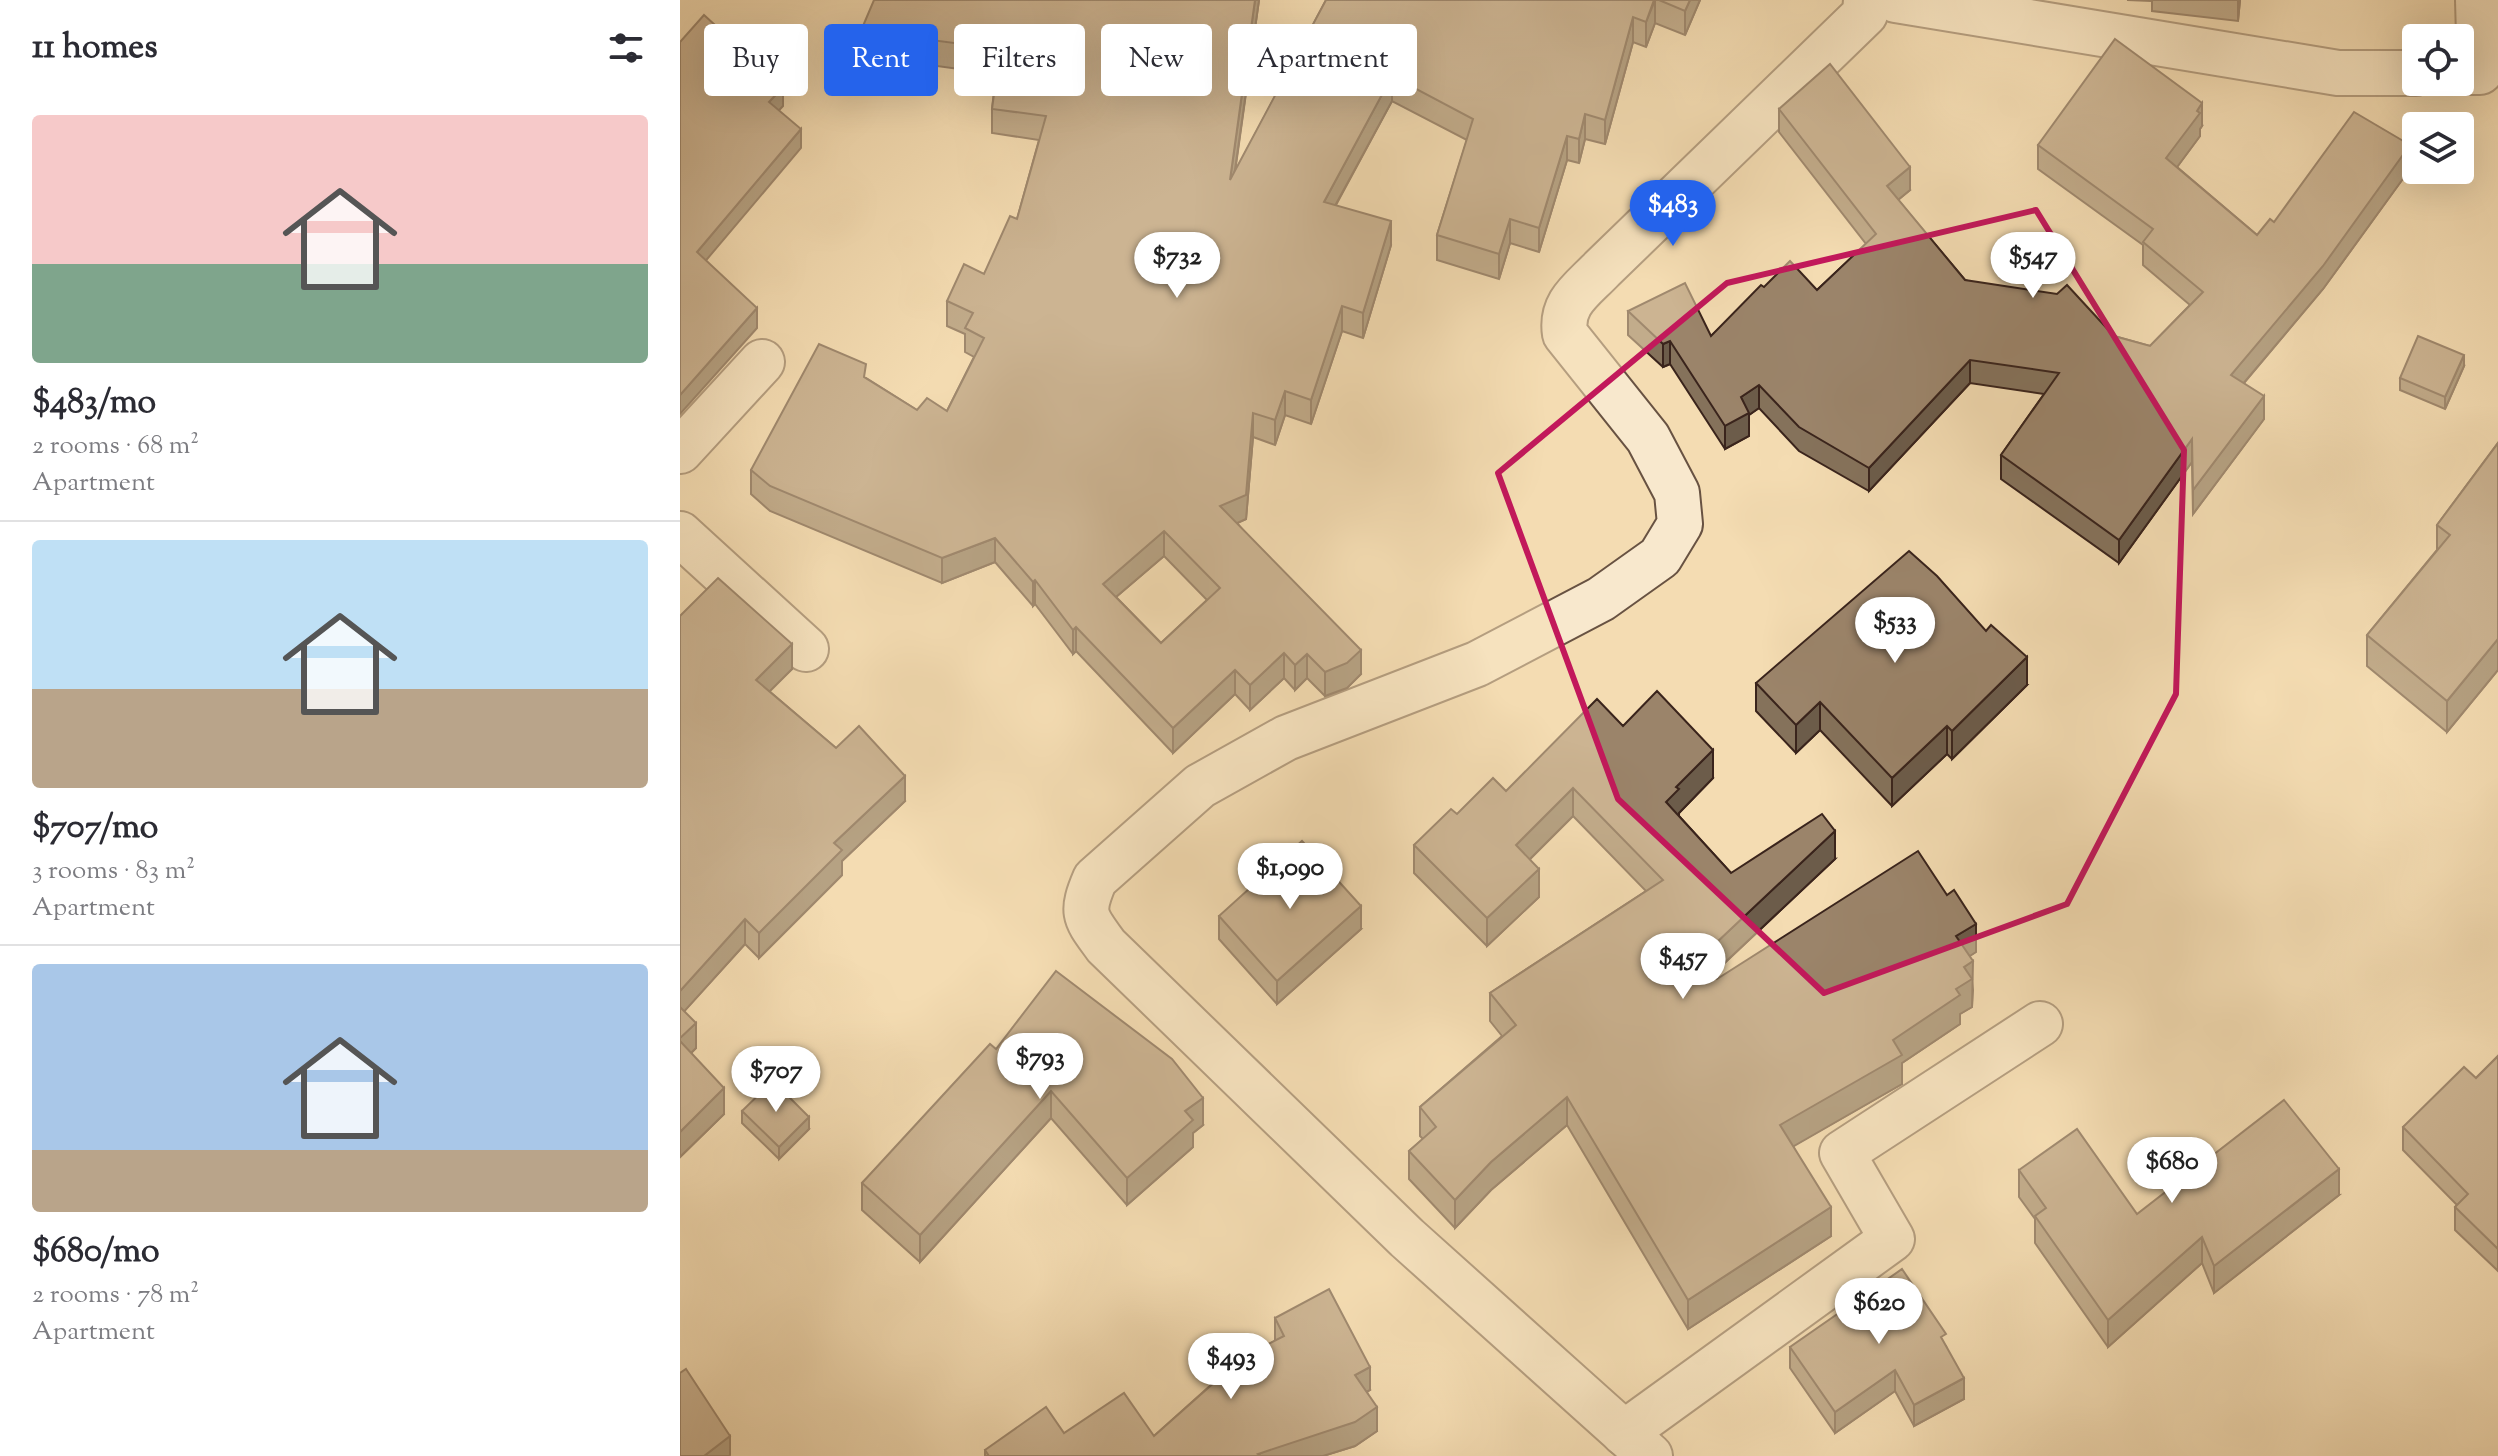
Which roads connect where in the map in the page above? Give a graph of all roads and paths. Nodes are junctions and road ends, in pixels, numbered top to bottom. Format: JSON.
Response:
{"nodes":[{"id":1,"x":1866,"y":0,"type":"edge"},
{"id":2,"x":1896,"y":0,"type":"edge"},
{"id":3,"x":2478,"y":0,"type":"edge"},
{"id":4,"x":2018,"y":10,"type":"edge"},
{"id":5,"x":2474,"y":72,"type":"edge"},
{"id":6,"x":2402,"y":73,"type":"edge"},
{"id":7,"x":762,"y":362,"type":"dead end"},
{"id":8,"x":680,"y":451,"type":"edge"},
{"id":9,"x":680,"y":534,"type":"edge"},
{"id":10,"x":806,"y":649,"type":"dead end"},
{"id":11,"x":2040,"y":1024,"type":"dead end"},
{"id":12,"x":1637,"y":1444,"type":"edge"}],
"edges":[{"from":1,"to":12,"type":"street"},
{"from":2,"to":4,"type":"street"},
{"from":3,"to":5,"type":"street"},
{"from":4,"to":6,"type":"street"},
{"from":7,"to":8,"type":"street"},
{"from":9,"to":10,"type":"street"},
{"from":11,"to":12,"type":"street"}]}
